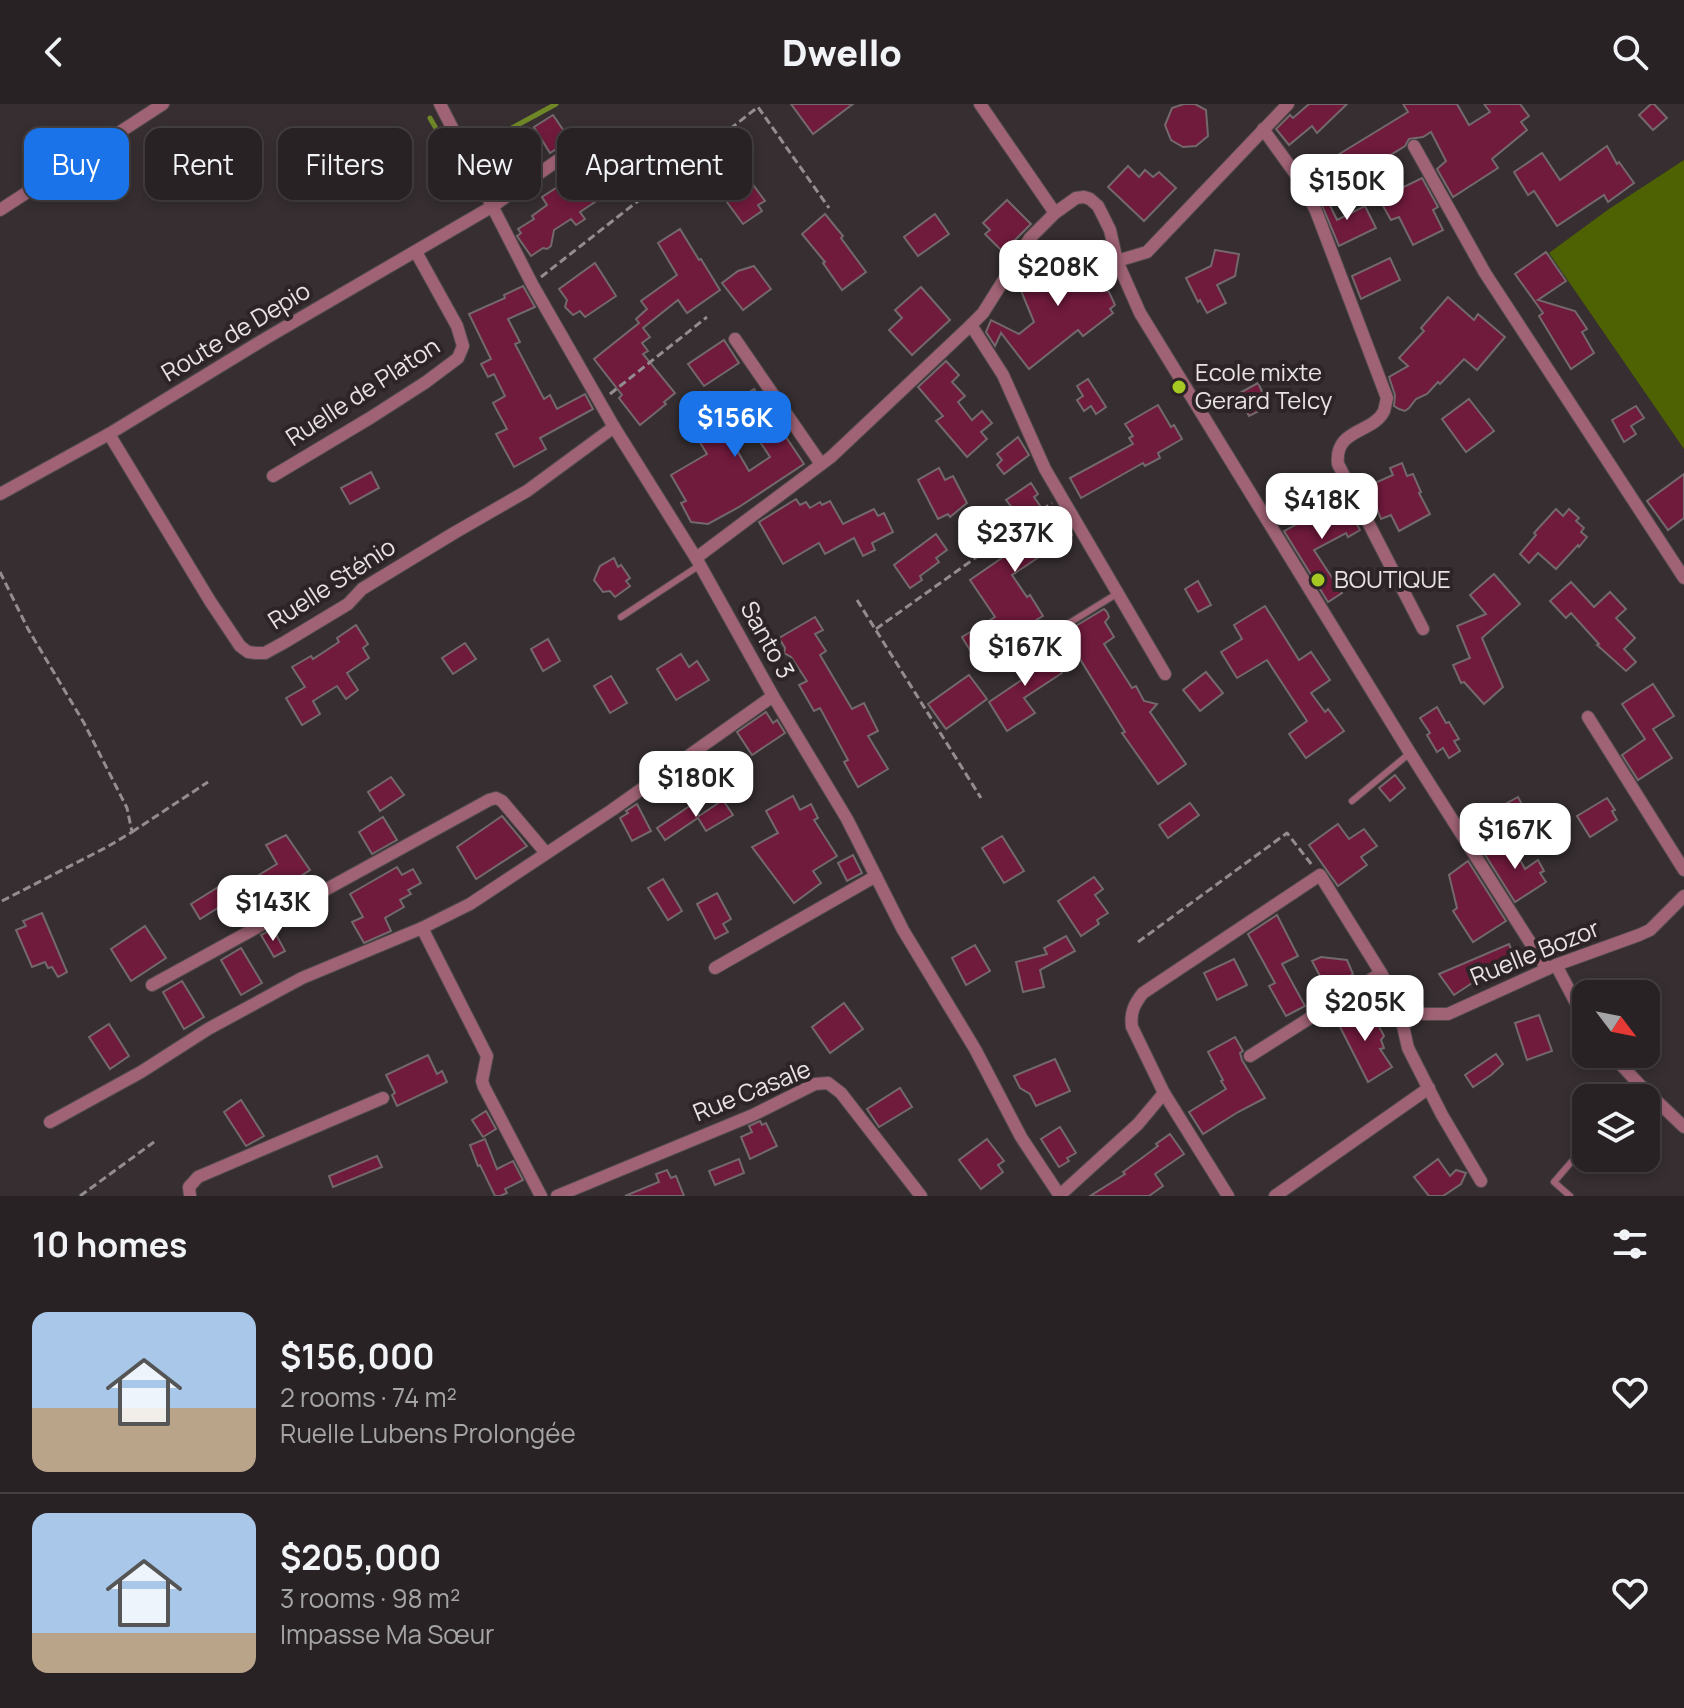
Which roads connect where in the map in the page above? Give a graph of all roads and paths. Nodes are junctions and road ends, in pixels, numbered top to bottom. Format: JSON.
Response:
{"nodes":[{"id":1,"x":163,"y":104,"type":"edge"},
{"id":2,"x":440,"y":104,"type":"edge"},
{"id":3,"x":980,"y":104,"type":"edge"},
{"id":4,"x":1288,"y":104,"type":"edge"},
{"id":5,"x":1263,"y":129,"type":"junction"},
{"id":6,"x":1414,"y":146,"type":"dead end"},
{"id":7,"x":557,"y":161,"type":"edge"},
{"id":8,"x":493,"y":206,"type":"junction"},
{"id":9,"x":829,"y":208,"type":"dead end"},
{"id":10,"x":0,"y":210,"type":"edge"},
{"id":11,"x":1055,"y":213,"type":"junction"},
{"id":12,"x":416,"y":252,"type":"junction"},
{"id":13,"x":1117,"y":261,"type":"junction"},
{"id":14,"x":532,"y":284,"type":"junction"},
{"id":15,"x":707,"y":317,"type":"dead end"},
{"id":16,"x":971,"y":325,"type":"junction"},
{"id":17,"x":735,"y":339,"type":"dead end"},
{"id":18,"x":601,"y":402,"type":"junction"},
{"id":19,"x":614,"y":427,"type":"junction"},
{"id":20,"x":109,"y":434,"type":"junction"},
{"id":21,"x":821,"y":464,"type":"junction"},
{"id":22,"x":273,"y":476,"type":"dead end"},
{"id":23,"x":0,"y":494,"type":"edge"},
{"id":24,"x":1061,"y":496,"type":"junction"},
{"id":25,"x":698,"y":561,"type":"junction"},
{"id":26,"x":0,"y":572,"type":"edge"},
{"id":27,"x":1684,"y":578,"type":"edge"},
{"id":28,"x":1118,"y":593,"type":"junction"},
{"id":29,"x":857,"y":600,"type":"dead end"},
{"id":30,"x":621,"y":617,"type":"dead end"},
{"id":31,"x":876,"y":629,"type":"junction"},
{"id":32,"x":1423,"y":629,"type":"dead end"},
{"id":33,"x":1016,"y":656,"type":"dead end"},
{"id":34,"x":1165,"y":674,"type":"dead end"},
{"id":35,"x":773,"y":696,"type":"junction"},
{"id":36,"x":1588,"y":717,"type":"dead end"},
{"id":37,"x":1410,"y":753,"type":"junction"},
{"id":38,"x":208,"y":782,"type":"dead end"},
{"id":39,"x":981,"y":798,"type":"dead end"},
{"id":40,"x":1352,"y":801,"type":"dead end"},
{"id":41,"x":132,"y":832,"type":"junction"},
{"id":42,"x":546,"y":853,"type":"junction"},
{"id":43,"x":1684,"y":870,"type":"edge"},
{"id":44,"x":1320,"y":875,"type":"junction"},
{"id":45,"x":876,"y":876,"type":"junction"},
{"id":46,"x":1684,"y":896,"type":"edge"},
{"id":47,"x":0,"y":902,"type":"edge"},
{"id":48,"x":422,"y":928,"type":"junction"},
{"id":49,"x":1138,"y":942,"type":"dead end"},
{"id":50,"x":1552,"y":967,"type":"junction"},
{"id":51,"x":715,"y":968,"type":"dead end"},
{"id":52,"x":1381,"y":973,"type":"junction"},
{"id":53,"x":152,"y":985,"type":"dead end"},
{"id":54,"x":1572,"y":999,"type":"edge"},
{"id":55,"x":1398,"y":1004,"type":"junction"},
{"id":56,"x":1250,"y":1056,"type":"dead end"},
{"id":57,"x":1624,"y":1068,"type":"edge"},
{"id":58,"x":1639,"y":1084,"type":"edge"},
{"id":59,"x":1429,"y":1088,"type":"junction"},
{"id":60,"x":1164,"y":1093,"type":"junction"},
{"id":61,"x":383,"y":1098,"type":"dead end"},
{"id":62,"x":1660,"y":1104,"type":"edge"},
{"id":63,"x":50,"y":1122,"type":"dead end"},
{"id":64,"x":1684,"y":1127,"type":"edge"},
{"id":65,"x":154,"y":1142,"type":"dead end"},
{"id":66,"x":1572,"y":1161,"type":"edge"},
{"id":67,"x":1481,"y":1181,"type":"dead end"},
{"id":68,"x":80,"y":1196,"type":"edge"},
{"id":69,"x":190,"y":1196,"type":"edge"},
{"id":70,"x":541,"y":1196,"type":"edge"},
{"id":71,"x":557,"y":1196,"type":"edge"},
{"id":72,"x":921,"y":1196,"type":"edge"},
{"id":73,"x":1060,"y":1196,"type":"edge"},
{"id":74,"x":1228,"y":1196,"type":"edge"},
{"id":75,"x":1275,"y":1196,"type":"edge"},
{"id":76,"x":1570,"y":1196,"type":"edge"}],
"edges":[{"from":1,"to":10,"type":"street"},
{"from":2,"to":8,"type":"street","name":"Santo 3"},
{"from":3,"to":11,"type":"street"},
{"from":4,"to":5,"type":"street"},
{"from":5,"to":13,"type":"street"},
{"from":5,"to":32,"type":"street"},
{"from":6,"to":27,"type":"street"},
{"from":7,"to":8,"type":"street","name":"Route de Depio"},
{"from":8,"to":12,"type":"street","name":"Route de Depio"},
{"from":8,"to":14,"type":"street","name":"Santo 3"},
{"from":9,"to":14,"type":"path"},
{"from":11,"to":13,"type":"street"},
{"from":11,"to":16,"type":"street"},
{"from":12,"to":20,"type":"street","name":"Route de Depio"},
{"from":12,"to":22,"type":"street","name":"Ruelle de Platon"},
{"from":13,"to":37,"type":"street"},
{"from":14,"to":18,"type":"street","name":"Santo 3"},
{"from":15,"to":18,"type":"path"},
{"from":16,"to":21,"type":"street"},
{"from":16,"to":24,"type":"street"},
{"from":17,"to":21,"type":"street"},
{"from":18,"to":19,"type":"street","name":"Santo 3"},
{"from":19,"to":20,"type":"street","name":"Ruelle Sténio"},
{"from":19,"to":25,"type":"street","name":"Santo 3"},
{"from":20,"to":23,"type":"street","name":"Route de Depio"},
{"from":21,"to":25,"type":"street"},
{"from":24,"to":28,"type":"street"},
{"from":24,"to":31,"type":"path"},
{"from":25,"to":30,"type":"lane"},
{"from":25,"to":35,"type":"street","name":"Santo 3"},
{"from":26,"to":41,"type":"path"},
{"from":28,"to":33,"type":"lane"},
{"from":28,"to":34,"type":"street"},
{"from":29,"to":31,"type":"path"},
{"from":31,"to":39,"type":"path"},
{"from":35,"to":42,"type":"street"},
{"from":35,"to":45,"type":"street","name":"Santo 3"},
{"from":36,"to":43,"type":"street"},
{"from":37,"to":40,"type":"lane"},
{"from":37,"to":50,"type":"street"},
{"from":38,"to":41,"type":"path"},
{"from":41,"to":47,"type":"path"},
{"from":42,"to":48,"type":"street"},
{"from":42,"to":53,"type":"street"},
{"from":44,"to":49,"type":"path"},
{"from":44,"to":52,"type":"street"},
{"from":44,"to":60,"type":"street"},
{"from":45,"to":51,"type":"street"},
{"from":45,"to":73,"type":"street","name":"Santo 3"},
{"from":46,"to":50,"type":"street","name":"Ruelle Bozor"},
{"from":48,"to":63,"type":"street"},
{"from":48,"to":70,"type":"street"},
{"from":50,"to":54,"type":"street"},
{"from":50,"to":55,"type":"street","name":"Ruelle Bozor"},
{"from":52,"to":55,"type":"street"},
{"from":52,"to":56,"type":"street"},
{"from":55,"to":59,"type":"street"},
{"from":57,"to":58,"type":"street"},
{"from":59,"to":67,"type":"street"},
{"from":59,"to":75,"type":"street"},
{"from":60,"to":73,"type":"street"},
{"from":60,"to":74,"type":"street"},
{"from":61,"to":69,"type":"street"},
{"from":62,"to":64,"type":"street"},
{"from":65,"to":68,"type":"path"},
{"from":66,"to":76,"type":"lane"},
{"from":71,"to":72,"type":"street","name":"Rue Casale"}]}
